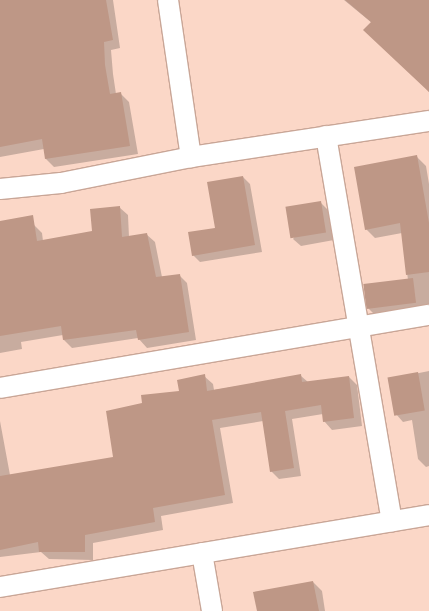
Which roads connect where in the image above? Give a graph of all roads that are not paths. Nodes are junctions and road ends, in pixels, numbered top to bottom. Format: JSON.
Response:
{"nodes":[{"id":1,"x":168,"y":0,"type":"edge"},
{"id":2,"x":429,"y":121,"type":"edge"},
{"id":3,"x":326,"y":136,"type":"junction"},
{"id":4,"x":191,"y":157,"type":"junction"},
{"id":5,"x":0,"y":190,"type":"edge"},
{"id":6,"x":429,"y":316,"type":"edge"},
{"id":7,"x":359,"y":328,"type":"junction"},
{"id":8,"x":0,"y":388,"type":"edge"},
{"id":9,"x":429,"y":515,"type":"edge"},
{"id":10,"x":392,"y":521,"type":"junction"},
{"id":11,"x":202,"y":553,"type":"junction"},
{"id":12,"x":0,"y":587,"type":"edge"},
{"id":13,"x":212,"y":611,"type":"edge"}],
"edges":[{"from":1,"to":4,"type":"street"},
{"from":2,"to":3,"type":"street"},
{"from":3,"to":4,"type":"street"},
{"from":3,"to":7,"type":"street"},
{"from":4,"to":5,"type":"street"},
{"from":6,"to":7,"type":"street"},
{"from":7,"to":8,"type":"street"},
{"from":7,"to":10,"type":"street"},
{"from":9,"to":10,"type":"street"},
{"from":10,"to":11,"type":"street"},
{"from":11,"to":12,"type":"street"},
{"from":11,"to":13,"type":"street"}]}
